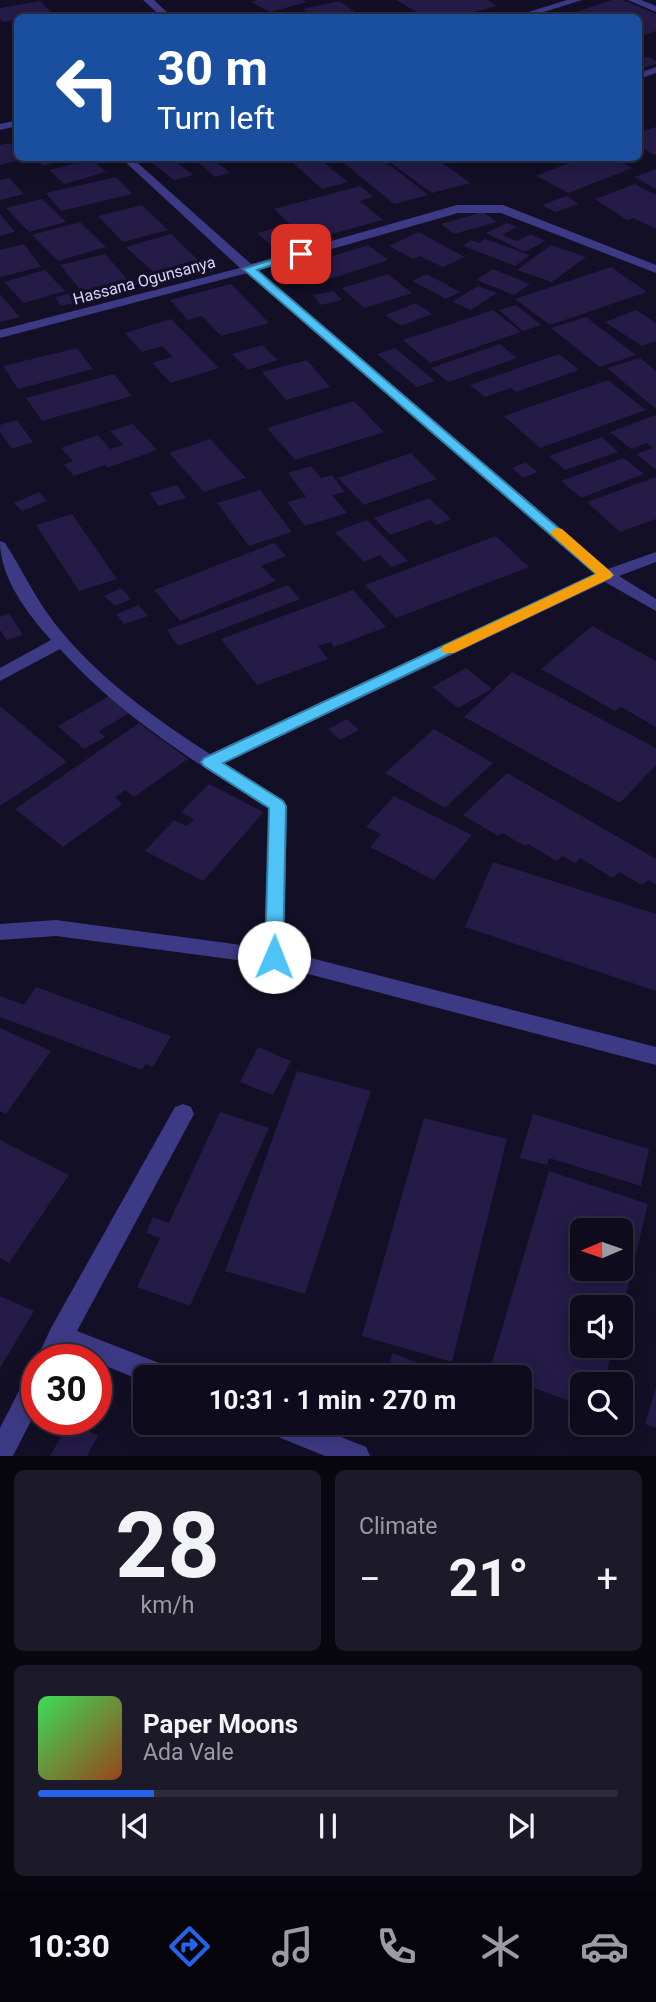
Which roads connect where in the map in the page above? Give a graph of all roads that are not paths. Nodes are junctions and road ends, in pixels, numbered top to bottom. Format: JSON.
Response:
{"nodes":[{"id":1,"x":148,"y":0,"type":"edge"},
{"id":2,"x":577,"y":0,"type":"edge"},
{"id":3,"x":633,"y":0,"type":"edge"},
{"id":4,"x":656,"y":9,"type":"edge"},
{"id":5,"x":164,"y":14,"type":"edge"},
{"id":6,"x":527,"y":14,"type":"edge"},
{"id":7,"x":129,"y":161,"type":"edge"},
{"id":8,"x":249,"y":269,"type":"junction"},
{"id":9,"x":656,"y":270,"type":"edge"},
{"id":10,"x":0,"y":334,"type":"edge"},
{"id":11,"x":0,"y":546,"type":"edge"},
{"id":12,"x":656,"y":557,"type":"edge"},
{"id":13,"x":606,"y":575,"type":"junction"},
{"id":14,"x":656,"y":606,"type":"edge"},
{"id":15,"x":60,"y":642,"type":"junction"},
{"id":16,"x":0,"y":675,"type":"edge"},
{"id":17,"x":209,"y":762,"type":"junction"},
{"id":18,"x":0,"y":932,"type":"edge"},
{"id":19,"x":274,"y":957,"type":"junction"},
{"id":20,"x":656,"y":1056,"type":"edge"},
{"id":21,"x":183,"y":1114,"type":"dead end"},
{"id":22,"x":60,"y":1336,"type":"junction"},
{"id":23,"x":56,"y":1344,"type":"edge"},
{"id":24,"x":133,"y":1365,"type":"edge"},
{"id":25,"x":21,"y":1413,"type":"edge"},
{"id":26,"x":305,"y":1435,"type":"edge"},
{"id":27,"x":0,"y":1454,"type":"edge"},
{"id":28,"x":357,"y":1456,"type":"edge"}],
"edges":[{"from":1,"to":5,"type":"street"},
{"from":2,"to":6,"type":"street"},
{"from":3,"to":4,"type":"street"},
{"from":7,"to":8,"type":"street"},
{"from":8,"to":9,"type":"street","name":"Hassana Ogunsanya"},
{"from":8,"to":10,"type":"street","name":"Hassana Ogunsanya"},
{"from":8,"to":13,"type":"street"},
{"from":11,"to":15,"type":"street"},
{"from":12,"to":13,"type":"street"},
{"from":13,"to":14,"type":"street"},
{"from":13,"to":17,"type":"street"},
{"from":15,"to":16,"type":"street"},
{"from":15,"to":17,"type":"street"},
{"from":17,"to":19,"type":"street"},
{"from":18,"to":19,"type":"street"},
{"from":19,"to":20,"type":"street"},
{"from":21,"to":22,"type":"street"},
{"from":22,"to":23,"type":"street"},
{"from":22,"to":24,"type":"street"},
{"from":25,"to":27,"type":"street"},
{"from":26,"to":28,"type":"street"}]}
